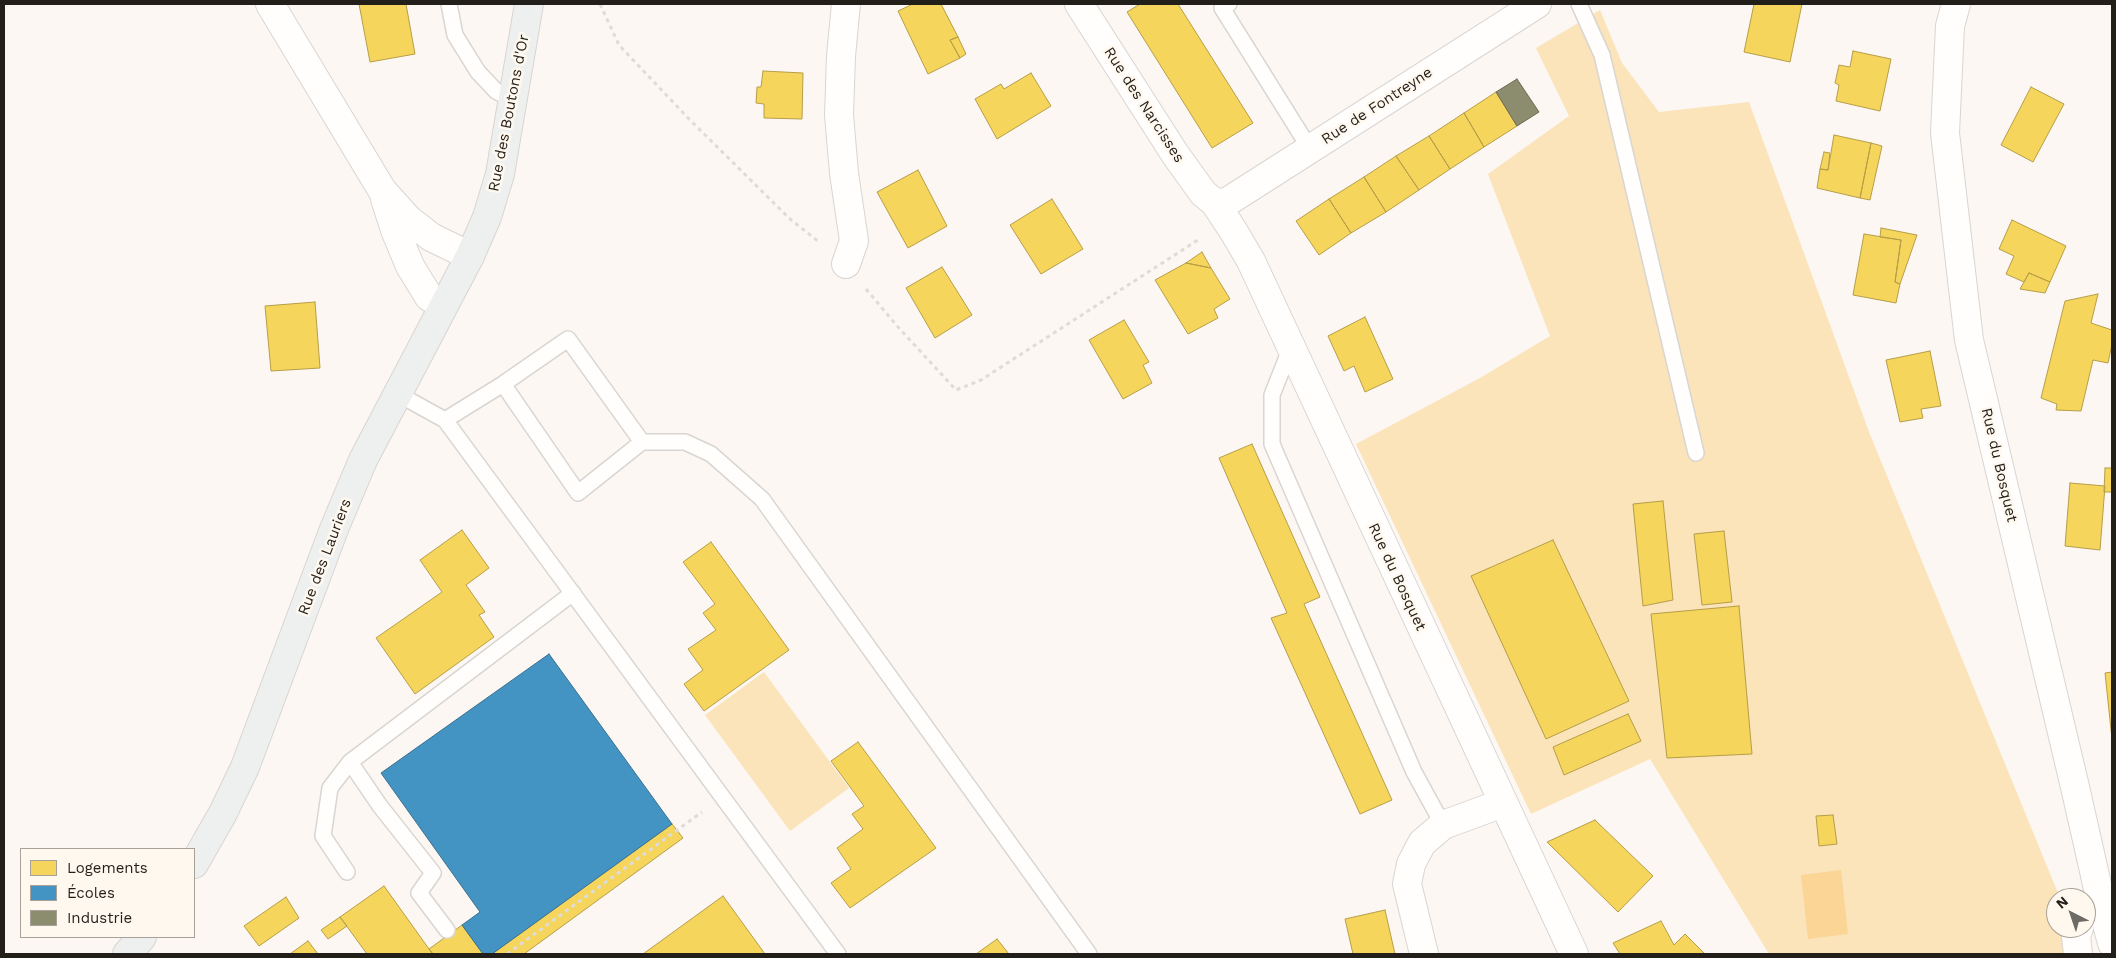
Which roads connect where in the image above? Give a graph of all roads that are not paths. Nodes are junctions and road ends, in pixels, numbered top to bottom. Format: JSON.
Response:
{"nodes":[{"id":1,"x":270,"y":4,"type":"edge"},
{"id":2,"x":449,"y":4,"type":"edge"},
{"id":3,"x":529,"y":4,"type":"edge"},
{"id":4,"x":846,"y":4,"type":"edge"},
{"id":5,"x":1079,"y":4,"type":"edge"},
{"id":6,"x":1229,"y":4,"type":"edge"},
{"id":7,"x":1537,"y":4,"type":"edge"},
{"id":8,"x":1579,"y":4,"type":"edge"},
{"id":9,"x":1956,"y":4,"type":"edge"},
{"id":10,"x":1507,"y":12,"type":"edge"},
{"id":11,"x":513,"y":100,"type":"junction"},
{"id":12,"x":1310,"y":149,"type":"junction"},
{"id":13,"x":382,"y":190,"type":"junction"},
{"id":14,"x":1215,"y":203,"type":"junction"},
{"id":15,"x":470,"y":256,"type":"junction"},
{"id":16,"x":846,"y":264,"type":"dead end"},
{"id":17,"x":444,"y":305,"type":"junction"},
{"id":18,"x":1290,"y":347,"type":"junction"},
{"id":19,"x":503,"y":384,"type":"junction"},
{"id":20,"x":398,"y":394,"type":"junction"},
{"id":21,"x":446,"y":420,"type":"junction"},
{"id":22,"x":642,"y":442,"type":"junction"},
{"id":23,"x":1696,"y":454,"type":"dead end"},
{"id":24,"x":573,"y":593,"type":"junction"},
{"id":25,"x":350,"y":762,"type":"junction"},
{"id":26,"x":1503,"y":803,"type":"junction"},
{"id":27,"x":1443,"y":825,"type":"junction"},
{"id":28,"x":195,"y":862,"type":"edge"},
{"id":29,"x":347,"y":872,"type":"dead end"},
{"id":30,"x":2090,"y":888,"type":"edge"},
{"id":31,"x":2096,"y":914,"type":"edge"},
{"id":32,"x":447,"y":930,"type":"dead end"},
{"id":33,"x":141,"y":938,"type":"edge"},
{"id":34,"x":2076,"y":938,"type":"edge"},
{"id":35,"x":2112,"y":943,"type":"edge"},
{"id":36,"x":127,"y":954,"type":"edge"},
{"id":37,"x":838,"y":954,"type":"edge"},
{"id":38,"x":1089,"y":954,"type":"edge"},
{"id":39,"x":1424,"y":954,"type":"edge"},
{"id":40,"x":1574,"y":954,"type":"edge"},
{"id":41,"x":2078,"y":954,"type":"edge"}],
"edges":[{"from":1,"to":13,"type":"street"},
{"from":2,"to":11,"type":"lane"},
{"from":3,"to":11,"type":"main road","name":"Rue des Boutons d'Or"},
{"from":4,"to":16,"type":"street"},
{"from":5,"to":14,"type":"street","name":"Rue des Narcisses"},
{"from":6,"to":12,"type":"lane"},
{"from":7,"to":10,"type":"street","name":"Rue de Fontreyne"},
{"from":8,"to":23,"type":"lane"},
{"from":9,"to":30,"type":"street","name":"Rue du Bosquet"},
{"from":10,"to":12,"type":"street","name":"Rue de Fontreyne"},
{"from":11,"to":15,"type":"main road","name":"Rue des Boutons d'Or"},
{"from":12,"to":14,"type":"street","name":"Rue de Fontreyne"},
{"from":13,"to":15,"type":"street"},
{"from":13,"to":17,"type":"street"},
{"from":14,"to":18,"type":"street","name":"Rue du Bosquet"},
{"from":15,"to":17,"type":"main road","name":"Rue des Lauriers"},
{"from":17,"to":20,"type":"main road","name":"Rue des Lauriers"},
{"from":18,"to":26,"type":"street","name":"Rue du Bosquet"},
{"from":18,"to":27,"type":"lane"},
{"from":19,"to":21,"type":"lane"},
{"from":19,"to":22,"type":"lane"},
{"from":19,"to":22,"type":"lane"},
{"from":20,"to":21,"type":"lane"},
{"from":20,"to":28,"type":"main road","name":"Rue des Lauriers"},
{"from":21,"to":24,"type":"lane"},
{"from":22,"to":38,"type":"lane"},
{"from":24,"to":25,"type":"lane"},
{"from":24,"to":37,"type":"lane"},
{"from":25,"to":29,"type":"lane"},
{"from":25,"to":32,"type":"lane"},
{"from":26,"to":27,"type":"street"},
{"from":26,"to":40,"type":"street","name":"Rue du Bosquet"},
{"from":27,"to":39,"type":"street"},
{"from":31,"to":35,"type":"street","name":"Rue du Bosquet"},
{"from":33,"to":36,"type":"main road"},
{"from":34,"to":41,"type":"street"}]}
